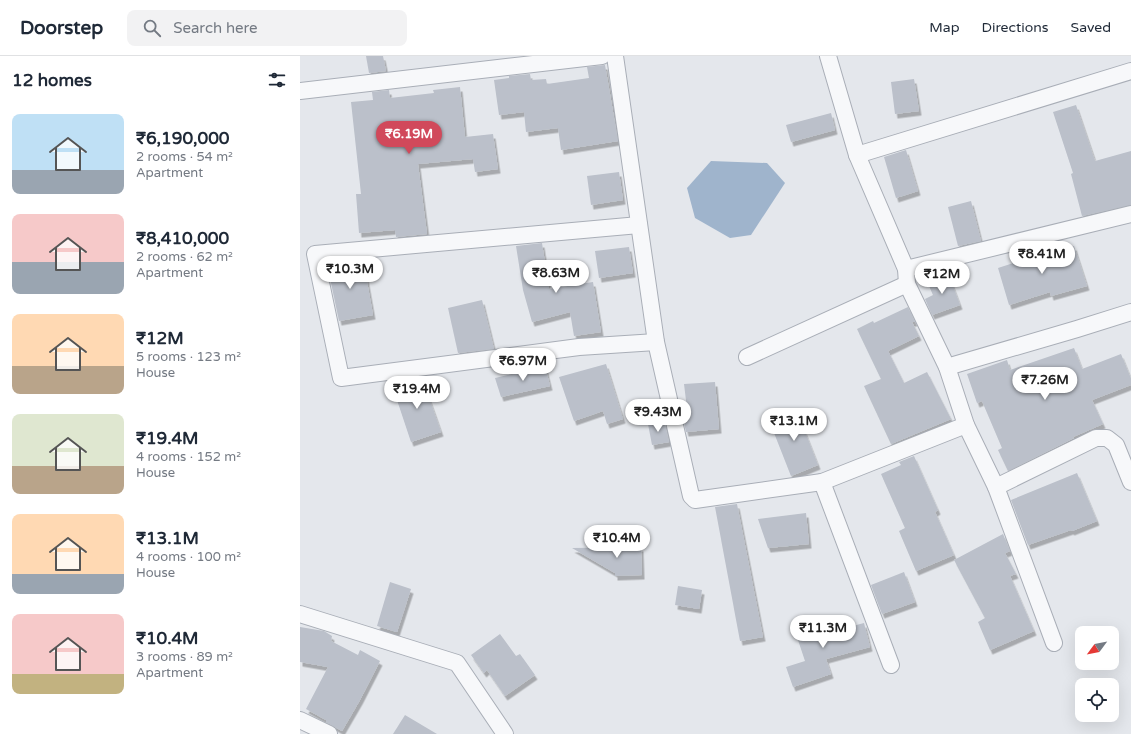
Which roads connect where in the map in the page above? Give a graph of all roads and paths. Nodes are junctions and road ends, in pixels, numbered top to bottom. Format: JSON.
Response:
{"nodes":[{"id":1,"x":602,"y":56,"type":"edge"},
{"id":2,"x":615,"y":56,"type":"edge"},
{"id":3,"x":828,"y":56,"type":"edge"},
{"id":4,"x":1131,"y":71,"type":"edge"},
{"id":5,"x":300,"y":91,"type":"edge"},
{"id":6,"x":858,"y":155,"type":"junction"},
{"id":7,"x":1131,"y":214,"type":"edge"},
{"id":8,"x":639,"y":225,"type":"junction"},
{"id":9,"x":907,"y":277,"type":"junction"},
{"id":10,"x":1131,"y":312,"type":"edge"},
{"id":11,"x":656,"y":342,"type":"junction"},
{"id":12,"x":747,"y":357,"type":"dead end"},
{"id":13,"x":947,"y":367,"type":"junction"},
{"id":14,"x":966,"y":425,"type":"junction"},
{"id":15,"x":822,"y":482,"type":"junction"},
{"id":16,"x":1131,"y":482,"type":"edge"},
{"id":17,"x":996,"y":487,"type":"junction"},
{"id":18,"x":300,"y":614,"type":"edge"},
{"id":19,"x":1054,"y":643,"type":"dead end"},
{"id":20,"x":891,"y":666,"type":"dead end"},
{"id":21,"x":300,"y":720,"type":"edge"},
{"id":22,"x":329,"y":734,"type":"edge"},
{"id":23,"x":505,"y":734,"type":"edge"}],
"edges":[{"from":1,"to":5,"type":"street"},
{"from":2,"to":8,"type":"street"},
{"from":3,"to":6,"type":"street"},
{"from":4,"to":6,"type":"street"},
{"from":6,"to":9,"type":"street"},
{"from":7,"to":9,"type":"street"},
{"from":8,"to":11,"type":"street"},
{"from":8,"to":11,"type":"street"},
{"from":9,"to":12,"type":"street"},
{"from":9,"to":13,"type":"street"},
{"from":10,"to":13,"type":"street"},
{"from":11,"to":15,"type":"street"},
{"from":13,"to":14,"type":"street"},
{"from":14,"to":15,"type":"street"},
{"from":14,"to":17,"type":"street"},
{"from":15,"to":20,"type":"street"},
{"from":16,"to":17,"type":"street"},
{"from":17,"to":19,"type":"street"},
{"from":18,"to":23,"type":"street"},
{"from":21,"to":22,"type":"street"}]}
